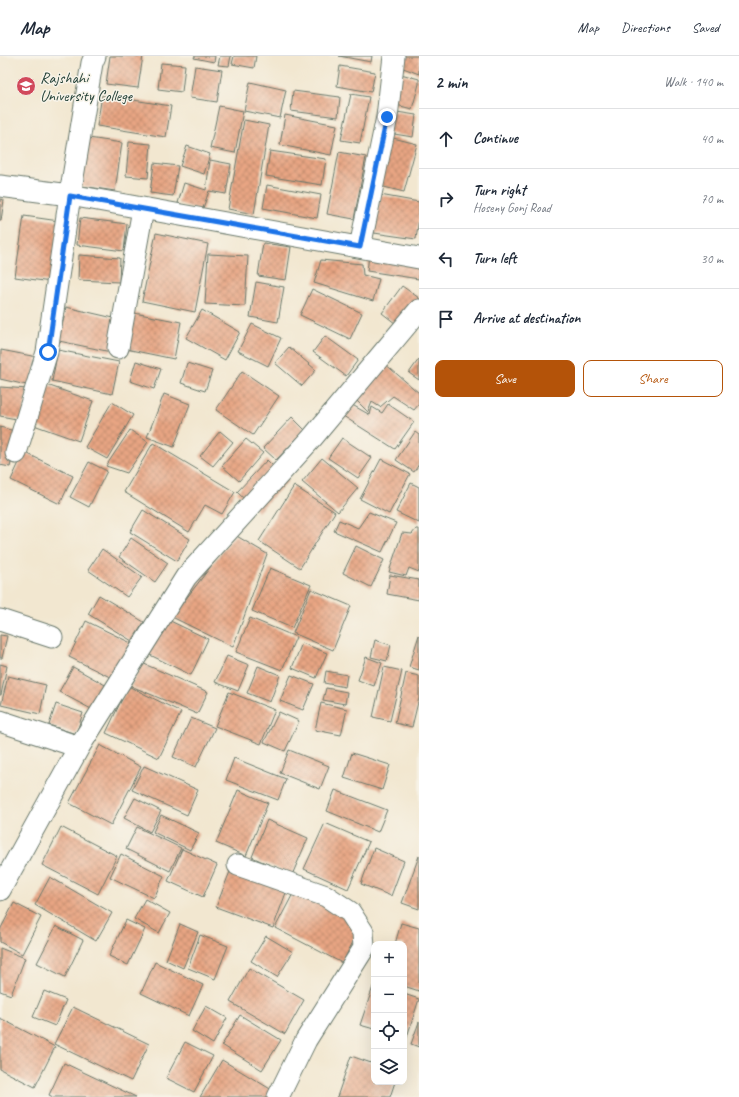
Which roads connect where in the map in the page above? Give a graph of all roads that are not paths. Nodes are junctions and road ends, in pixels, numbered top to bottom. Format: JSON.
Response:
{"nodes":[{"id":1,"x":95,"y":56,"type":"edge"},
{"id":2,"x":394,"y":56,"type":"edge"},
{"id":3,"x":0,"y":186,"type":"edge"},
{"id":4,"x":70,"y":196,"type":"junction"},
{"id":5,"x":143,"y":209,"type":"junction"},
{"id":6,"x":360,"y":247,"type":"junction"},
{"id":7,"x":419,"y":258,"type":"edge"},
{"id":8,"x":419,"y":310,"type":"edge"},
{"id":9,"x":118,"y":348,"type":"dead end"},
{"id":10,"x":16,"y":452,"type":"dead end"},
{"id":11,"x":0,"y":620,"type":"edge"},
{"id":12,"x":52,"y":637,"type":"dead end"},
{"id":13,"x":0,"y":721,"type":"edge"},
{"id":14,"x":79,"y":747,"type":"junction"},
{"id":15,"x":238,"y":865,"type":"dead end"},
{"id":16,"x":0,"y":890,"type":"edge"},
{"id":17,"x":278,"y":1097,"type":"edge"}],
"edges":[{"from":1,"to":4,"type":"street"},
{"from":2,"to":6,"type":"street"},
{"from":3,"to":4,"type":"street"},
{"from":4,"to":5,"type":"street"},
{"from":4,"to":10,"type":"street"},
{"from":5,"to":6,"type":"street"},
{"from":5,"to":9,"type":"street"},
{"from":6,"to":7,"type":"street"},
{"from":8,"to":14,"type":"street"},
{"from":11,"to":12,"type":"street"},
{"from":13,"to":14,"type":"street"},
{"from":14,"to":16,"type":"street"},
{"from":15,"to":17,"type":"street"}]}
